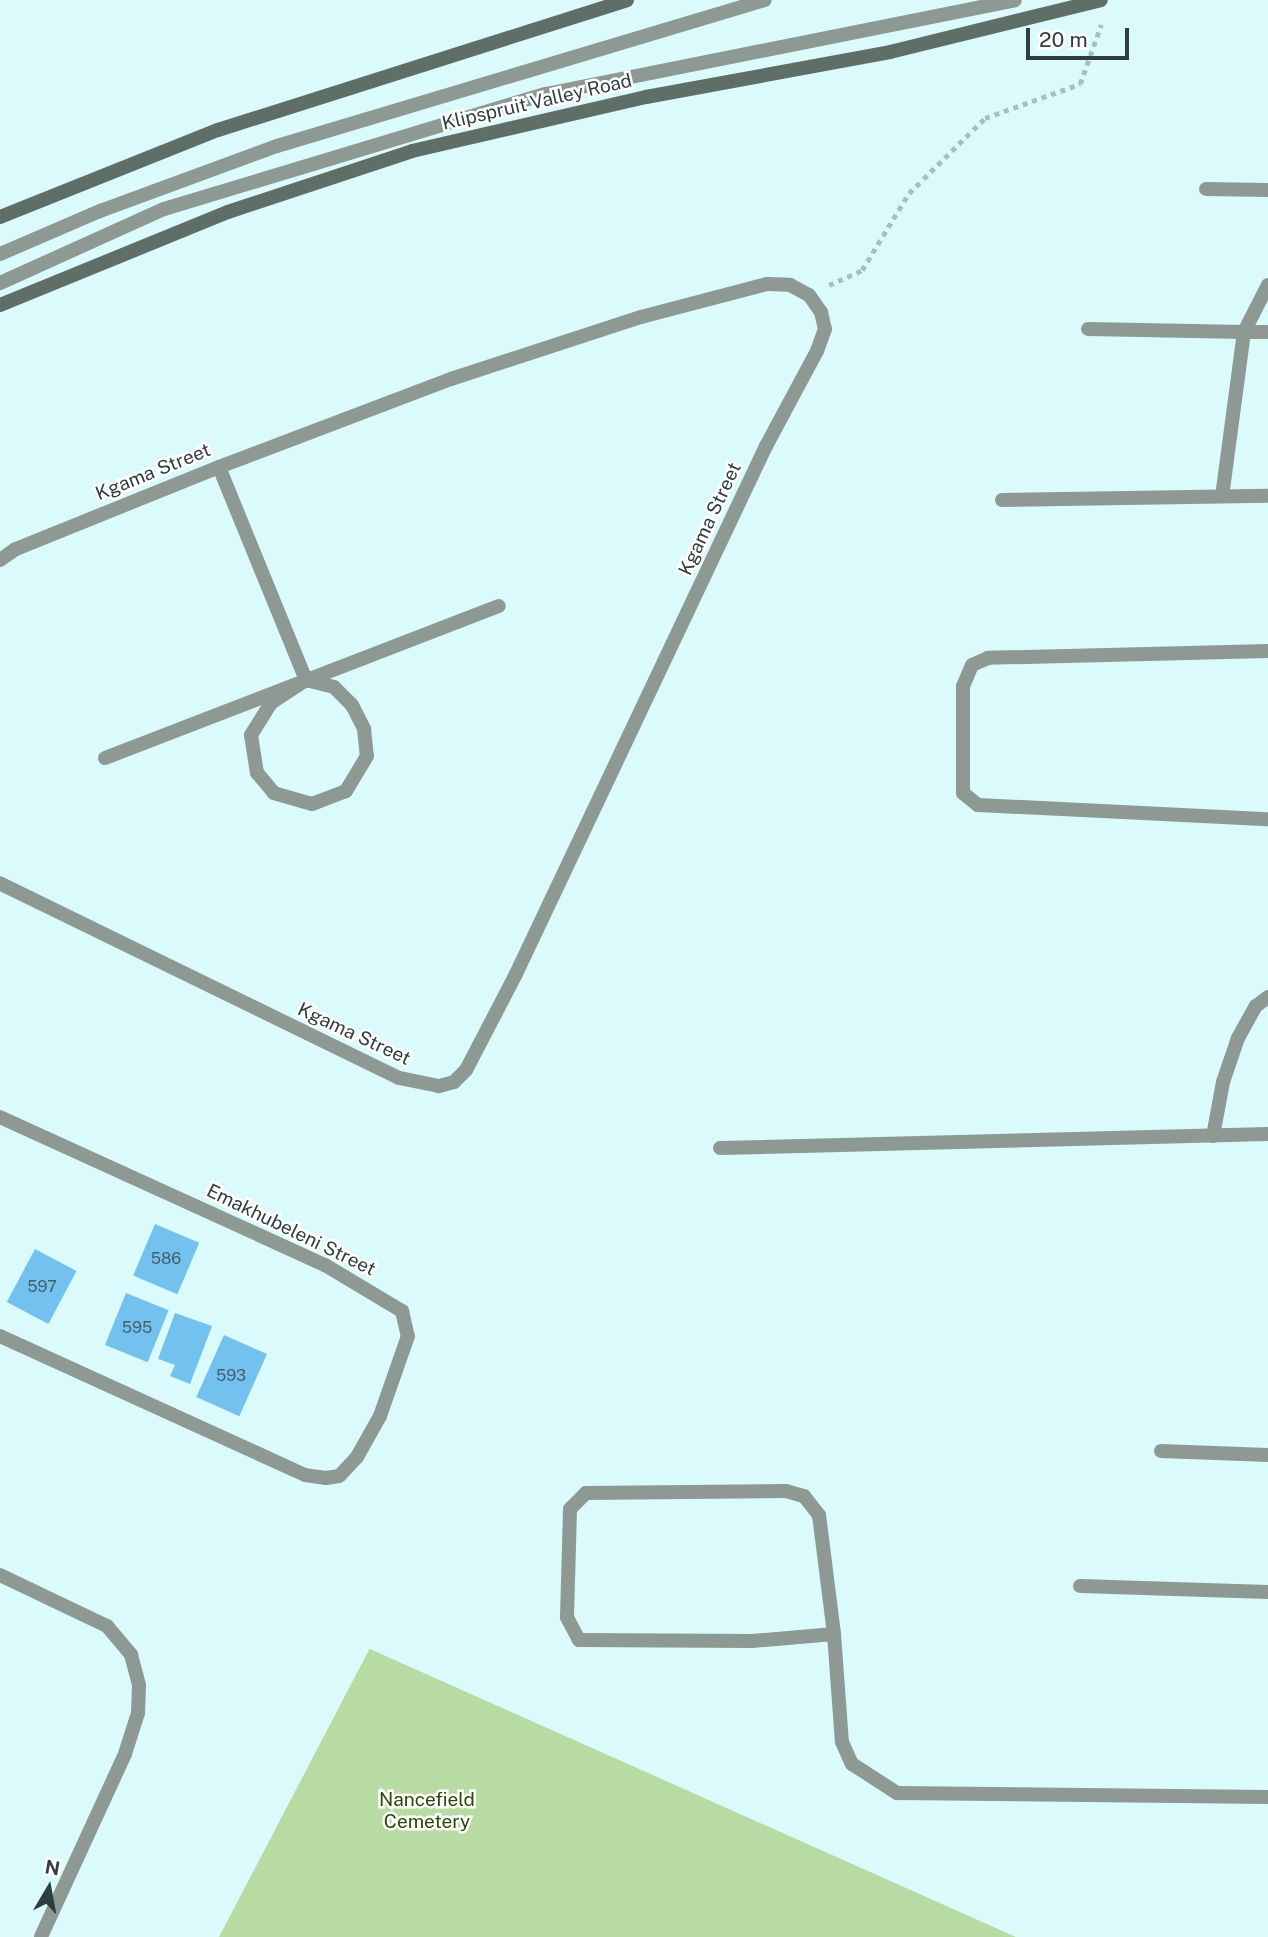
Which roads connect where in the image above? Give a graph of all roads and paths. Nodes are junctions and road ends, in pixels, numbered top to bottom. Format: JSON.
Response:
{"nodes":[{"id":1,"x":627,"y":0,"type":"edge"},
{"id":2,"x":765,"y":0,"type":"edge"},
{"id":3,"x":1015,"y":0,"type":"edge"},
{"id":4,"x":1103,"y":6,"type":"edge"},
{"id":5,"x":1206,"y":189,"type":"dead end"},
{"id":6,"x":1268,"y":190,"type":"edge"},
{"id":7,"x":0,"y":217,"type":"edge"},
{"id":8,"x":0,"y":254,"type":"edge"},
{"id":9,"x":0,"y":284,"type":"edge"},
{"id":10,"x":1268,"y":285,"type":"edge"},
{"id":11,"x":809,"y":295,"type":"junction"},
{"id":12,"x":0,"y":305,"type":"edge"},
{"id":13,"x":1088,"y":329,"type":"dead end"},
{"id":14,"x":1244,"y":332,"type":"junction"},
{"id":15,"x":1268,"y":332,"type":"edge"},
{"id":16,"x":219,"y":467,"type":"junction"},
{"id":17,"x":1222,"y":496,"type":"junction"},
{"id":18,"x":1268,"y":496,"type":"edge"},
{"id":19,"x":1002,"y":500,"type":"dead end"},
{"id":20,"x":0,"y":560,"type":"edge"},
{"id":21,"x":499,"y":606,"type":"dead end"},
{"id":22,"x":1268,"y":651,"type":"edge"},
{"id":23,"x":306,"y":681,"type":"junction"},
{"id":24,"x":105,"y":758,"type":"dead end"},
{"id":25,"x":1268,"y":819,"type":"edge"},
{"id":26,"x":0,"y":883,"type":"edge"},
{"id":27,"x":1268,"y":997,"type":"edge"},
{"id":28,"x":0,"y":1116,"type":"edge"},
{"id":29,"x":1268,"y":1134,"type":"edge"},
{"id":30,"x":1213,"y":1136,"type":"junction"},
{"id":31,"x":720,"y":1148,"type":"dead end"},
{"id":32,"x":0,"y":1336,"type":"edge"},
{"id":33,"x":1161,"y":1451,"type":"dead end"},
{"id":34,"x":1268,"y":1455,"type":"edge"},
{"id":35,"x":0,"y":1575,"type":"edge"},
{"id":36,"x":1080,"y":1586,"type":"dead end"},
{"id":37,"x":1268,"y":1592,"type":"edge"},
{"id":38,"x":834,"y":1634,"type":"junction"},
{"id":39,"x":1268,"y":1797,"type":"edge"},
{"id":40,"x":41,"y":1937,"type":"edge"}],
"edges":[{"from":1,"to":7,"type":"main road"},
{"from":2,"to":8,"type":"street","name":"Klipspruit Valley Road"},
{"from":3,"to":9,"type":"street","name":"Klipspruit Valley Road"},
{"from":4,"to":11,"type":"path"},
{"from":4,"to":12,"type":"main road","name":"Klipspruit Valley Road"},
{"from":5,"to":6,"type":"street"},
{"from":10,"to":14,"type":"street"},
{"from":11,"to":16,"type":"street","name":"Kgama Street"},
{"from":11,"to":26,"type":"street","name":"Kgama Street"},
{"from":13,"to":14,"type":"street"},
{"from":14,"to":15,"type":"street"},
{"from":14,"to":17,"type":"street"},
{"from":16,"to":20,"type":"street","name":"Kgama Street"},
{"from":16,"to":23,"type":"street"},
{"from":17,"to":18,"type":"street"},
{"from":17,"to":19,"type":"street"},
{"from":21,"to":23,"type":"street"},
{"from":22,"to":25,"type":"street"},
{"from":23,"to":23,"type":"street"},
{"from":23,"to":24,"type":"street"},
{"from":27,"to":30,"type":"street"},
{"from":28,"to":32,"type":"street","name":"Emakhubeleni Street"},
{"from":29,"to":30,"type":"street"},
{"from":30,"to":31,"type":"street"},
{"from":33,"to":34,"type":"street"},
{"from":35,"to":40,"type":"street"},
{"from":36,"to":37,"type":"street"},
{"from":38,"to":38,"type":"street"},
{"from":38,"to":39,"type":"street"}]}
